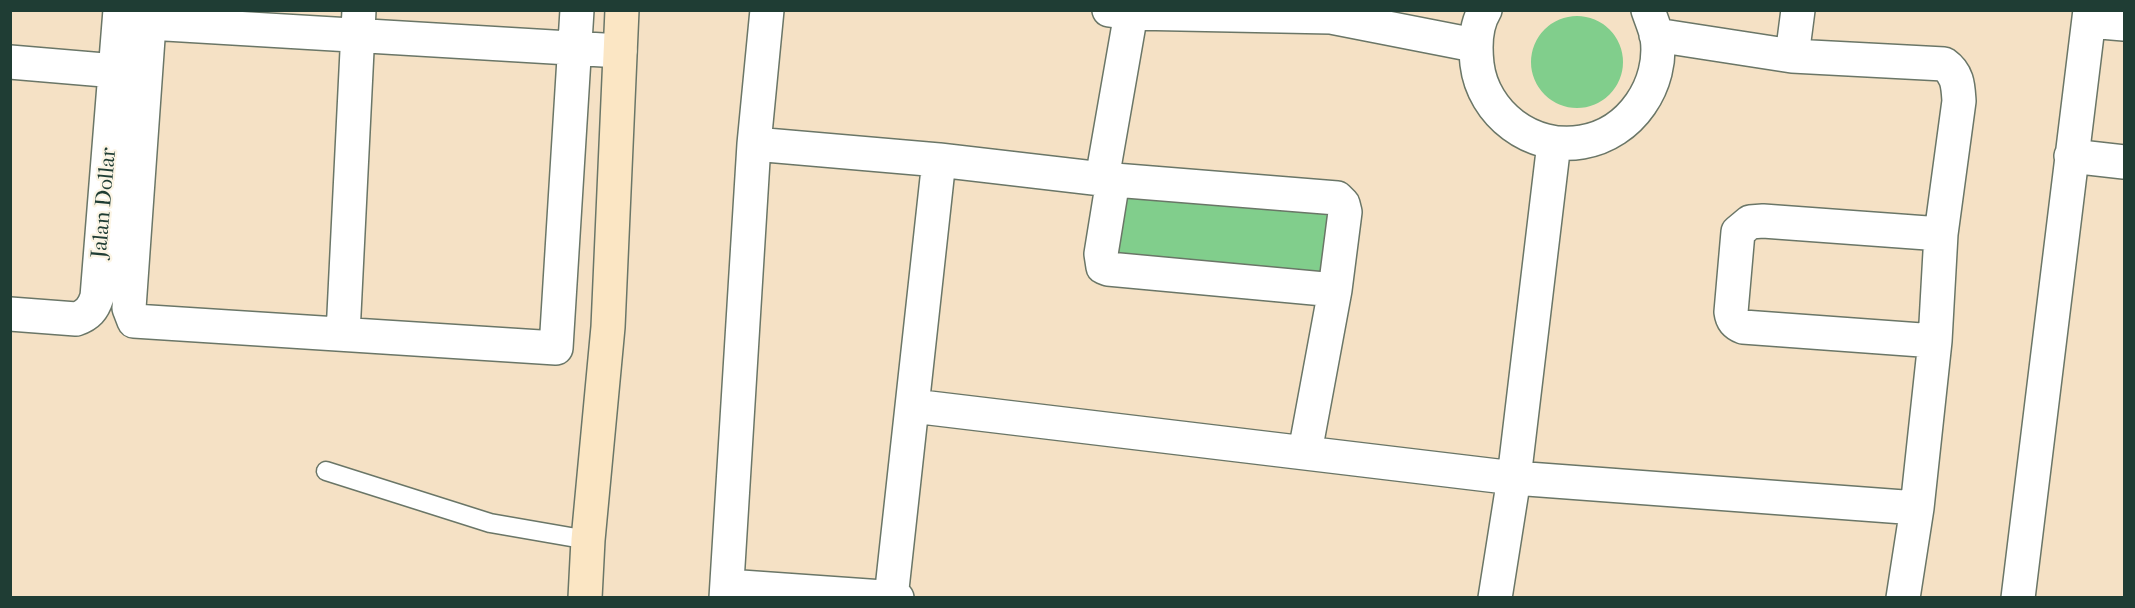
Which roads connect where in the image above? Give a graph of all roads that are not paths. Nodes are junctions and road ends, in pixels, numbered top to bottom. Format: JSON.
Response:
{"nodes":[{"id":1,"x":577,"y":10,"type":"edge"},
{"id":2,"x":622,"y":10,"type":"edge"},
{"id":3,"x":767,"y":10,"type":"edge"},
{"id":4,"x":1485,"y":10,"type":"edge"},
{"id":5,"x":1798,"y":10,"type":"edge"},
{"id":6,"x":1120,"y":12,"type":"edge"},
{"id":7,"x":1332,"y":14,"type":"edge"},
{"id":8,"x":140,"y":15,"type":"edge"},
{"id":9,"x":2090,"y":16,"type":"edge"},
{"id":10,"x":359,"y":23,"type":"edge"},
{"id":11,"x":1652,"y":23,"type":"edge"},
{"id":12,"x":2124,"y":24,"type":"edge"},
{"id":13,"x":1474,"y":45,"type":"junction"},
{"id":14,"x":575,"y":49,"type":"junction"},
{"id":15,"x":620,"y":51,"type":"junction"},
{"id":16,"x":1792,"y":56,"type":"junction"},
{"id":17,"x":10,"y":62,"type":"edge"},
{"id":18,"x":116,"y":71,"type":"junction"},
{"id":19,"x":1554,"y":142,"type":"junction"},
{"id":20,"x":754,"y":144,"type":"junction"},
{"id":21,"x":2071,"y":156,"type":"junction"},
{"id":22,"x":939,"y":160,"type":"junction"},
{"id":23,"x":2124,"y":162,"type":"edge"},
{"id":24,"x":1107,"y":180,"type":"junction"},
{"id":25,"x":1941,"y":234,"type":"junction"},
{"id":26,"x":1335,"y":290,"type":"junction"},
{"id":27,"x":10,"y":315,"type":"edge"},
{"id":28,"x":344,"y":334,"type":"junction"},
{"id":29,"x":1935,"y":341,"type":"junction"},
{"id":30,"x":913,"y":406,"type":"junction"},
{"id":31,"x":1305,"y":452,"type":"junction"},
{"id":32,"x":326,"y":471,"type":"dead end"},
{"id":33,"x":1514,"y":478,"type":"junction"},
{"id":34,"x":1917,"y":508,"type":"junction"},
{"id":35,"x":588,"y":540,"type":"junction"},
{"id":36,"x":727,"y":592,"type":"edge"},
{"id":37,"x":585,"y":597,"type":"edge"},
{"id":38,"x":891,"y":597,"type":"edge"},
{"id":39,"x":897,"y":597,"type":"edge"},
{"id":40,"x":1495,"y":597,"type":"edge"},
{"id":41,"x":1903,"y":597,"type":"edge"},
{"id":42,"x":2018,"y":597,"type":"edge"}],
"edges":[{"from":1,"to":14,"type":"street"},
{"from":2,"to":15,"type":"street"},
{"from":3,"to":20,"type":"street"},
{"from":4,"to":13,"type":"street"},
{"from":5,"to":16,"type":"street"},
{"from":6,"to":7,"type":"street"},
{"from":6,"to":24,"type":"street"},
{"from":7,"to":13,"type":"street"},
{"from":8,"to":10,"type":"street"},
{"from":8,"to":18,"type":"street","name":"Jalan Dollar"},
{"from":8,"to":28,"type":"street"},
{"from":9,"to":12,"type":"street"},
{"from":9,"to":21,"type":"street"},
{"from":10,"to":14,"type":"street"},
{"from":10,"to":28,"type":"street"},
{"from":11,"to":16,"type":"street"},
{"from":11,"to":19,"type":"street"},
{"from":13,"to":19,"type":"street"},
{"from":14,"to":15,"type":"street"},
{"from":14,"to":28,"type":"street"},
{"from":15,"to":35,"type":"street"},
{"from":16,"to":25,"type":"street"},
{"from":17,"to":18,"type":"street"},
{"from":18,"to":27,"type":"street","name":"Jalan Dollar"},
{"from":19,"to":33,"type":"street"},
{"from":20,"to":22,"type":"street"},
{"from":20,"to":36,"type":"street"},
{"from":21,"to":23,"type":"street"},
{"from":21,"to":42,"type":"street"},
{"from":22,"to":24,"type":"street"},
{"from":22,"to":30,"type":"street"},
{"from":24,"to":26,"type":"street"},
{"from":24,"to":26,"type":"street"},
{"from":25,"to":29,"type":"street"},
{"from":25,"to":29,"type":"street"},
{"from":26,"to":31,"type":"street"},
{"from":29,"to":34,"type":"street"},
{"from":30,"to":31,"type":"street"},
{"from":30,"to":38,"type":"street"},
{"from":31,"to":33,"type":"street"},
{"from":32,"to":35,"type":"lane"},
{"from":33,"to":34,"type":"street"},
{"from":33,"to":40,"type":"street"},
{"from":34,"to":41,"type":"street"},
{"from":35,"to":37,"type":"street"},
{"from":36,"to":38,"type":"street"},
{"from":38,"to":39,"type":"street"}]}
